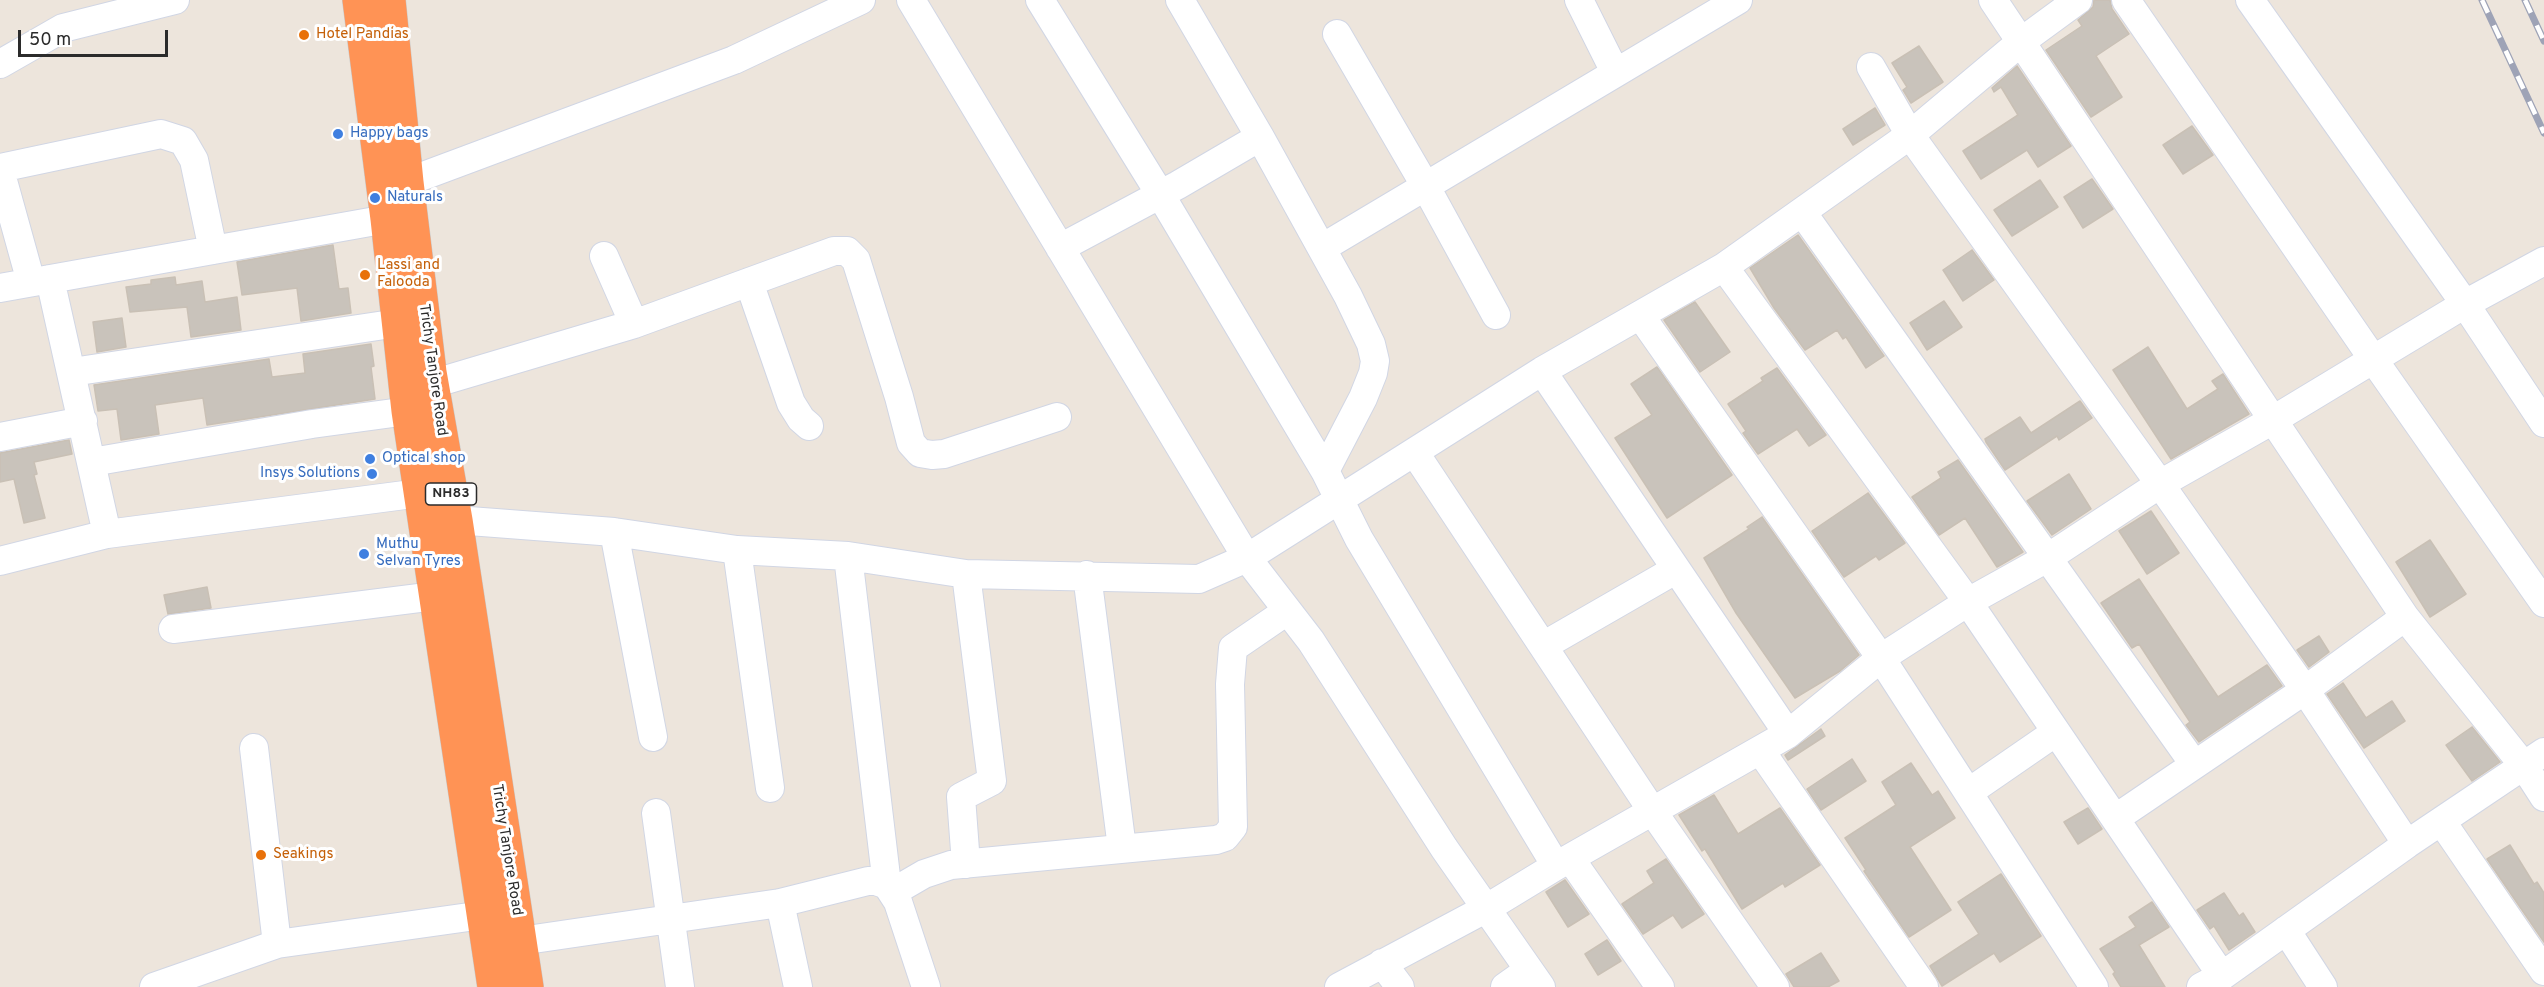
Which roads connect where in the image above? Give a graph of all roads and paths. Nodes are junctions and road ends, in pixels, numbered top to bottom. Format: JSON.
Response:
{"nodes":[{"id":1,"x":175,"y":0,"type":"edge"},
{"id":2,"x":359,"y":0,"type":"edge"},
{"id":3,"x":389,"y":0,"type":"edge"},
{"id":4,"x":861,"y":0,"type":"edge"},
{"id":5,"x":911,"y":0,"type":"edge"},
{"id":6,"x":1040,"y":0,"type":"edge"},
{"id":7,"x":1180,"y":0,"type":"edge"},
{"id":8,"x":1579,"y":0,"type":"edge"},
{"id":9,"x":1738,"y":0,"type":"edge"},
{"id":10,"x":1993,"y":0,"type":"edge"},
{"id":11,"x":2078,"y":0,"type":"edge"},
{"id":12,"x":2126,"y":0,"type":"edge"},
{"id":13,"x":2250,"y":0,"type":"edge"},
{"id":14,"x":1337,"y":34,"type":"dead end"},
{"id":15,"x":2022,"y":41,"type":"junction"},
{"id":16,"x":0,"y":64,"type":"edge"},
{"id":17,"x":1871,"y":67,"type":"dead end"},
{"id":18,"x":1615,"y":72,"type":"junction"},
{"id":19,"x":1910,"y":135,"type":"junction"},
{"id":20,"x":1260,"y":137,"type":"junction"},
{"id":21,"x":0,"y":169,"type":"edge"},
{"id":22,"x":407,"y":182,"type":"junction"},
{"id":23,"x":1426,"y":187,"type":"junction"},
{"id":24,"x":1160,"y":194,"type":"junction"},
{"id":25,"x":1802,"y":212,"type":"junction"},
{"id":26,"x":387,"y":219,"type":"junction"},
{"id":27,"x":1060,"y":248,"type":"junction"},
{"id":28,"x":1322,"y":248,"type":"junction"},
{"id":29,"x":213,"y":250,"type":"junction"},
{"id":30,"x":604,"y":256,"type":"dead end"},
{"id":31,"x":2544,"y":261,"type":"edge"},
{"id":32,"x":1724,"y":267,"type":"junction"},
{"id":33,"x":41,"y":280,"type":"junction"},
{"id":34,"x":749,"y":282,"type":"junction"},
{"id":35,"x":0,"y":288,"type":"edge"},
{"id":36,"x":2465,"y":304,"type":"junction"},
{"id":37,"x":1496,"y":315,"type":"dead end"},
{"id":38,"x":1640,"y":315,"type":"junction"},
{"id":39,"x":398,"y":323,"type":"junction"},
{"id":40,"x":634,"y":324,"type":"junction"},
{"id":41,"x":2373,"y":359,"type":"junction"},
{"id":42,"x":1542,"y":371,"type":"junction"},
{"id":43,"x":72,"y":372,"type":"junction"},
{"id":44,"x":432,"y":384,"type":"junction"},
{"id":45,"x":408,"y":411,"type":"junction"},
{"id":46,"x":1057,"y":417,"type":"dead end"},
{"id":47,"x":2273,"y":420,"type":"junction"},
{"id":48,"x":83,"y":421,"type":"junction"},
{"id":49,"x":2544,"y":423,"type":"edge"},
{"id":50,"x":809,"y":426,"type":"dead end"},
{"id":51,"x":0,"y":437,"type":"edge"},
{"id":52,"x":1415,"y":453,"type":"junction"},
{"id":53,"x":92,"y":462,"type":"junction"},
{"id":54,"x":1325,"y":471,"type":"junction"},
{"id":55,"x":2160,"y":484,"type":"junction"},
{"id":56,"x":420,"y":493,"type":"junction"},
{"id":57,"x":1340,"y":500,"type":"junction"},
{"id":58,"x":456,"y":520,"type":"junction"},
{"id":59,"x":614,"y":532,"type":"junction"},
{"id":60,"x":107,"y":534,"type":"junction"},
{"id":61,"x":737,"y":550,"type":"junction"},
{"id":62,"x":848,"y":556,"type":"junction"},
{"id":63,"x":2049,"y":557,"type":"junction"},
{"id":64,"x":1247,"y":558,"type":"junction"},
{"id":65,"x":0,"y":561,"type":"edge"},
{"id":66,"x":1675,"y":570,"type":"junction"},
{"id":67,"x":966,"y":574,"type":"junction"},
{"id":68,"x":1087,"y":575,"type":"junction"},
{"id":69,"x":435,"y":596,"type":"junction"},
{"id":70,"x":1968,"y":602,"type":"junction"},
{"id":71,"x":2544,"y":603,"type":"edge"},
{"id":72,"x":1290,"y":615,"type":"junction"},
{"id":73,"x":2405,"y":617,"type":"junction"},
{"id":74,"x":172,"y":629,"type":"dead end"},
{"id":75,"x":1543,"y":646,"type":"junction"},
{"id":76,"x":1881,"y":658,"type":"junction"},
{"id":77,"x":2305,"y":690,"type":"junction"},
{"id":78,"x":2056,"y":732,"type":"junction"},
{"id":79,"x":1788,"y":734,"type":"junction"},
{"id":80,"x":653,"y":737,"type":"dead end"},
{"id":81,"x":254,"y":747,"type":"dead end"},
{"id":82,"x":1760,"y":750,"type":"junction"},
{"id":83,"x":2534,"y":759,"type":"edge"},
{"id":84,"x":2194,"y":764,"type":"junction"},
{"id":85,"x":770,"y":788,"type":"dead end"},
{"id":86,"x":1969,"y":792,"type":"junction"},
{"id":87,"x":2544,"y":797,"type":"edge"},
{"id":88,"x":1653,"y":812,"type":"junction"},
{"id":89,"x":656,"y":813,"type":"dead end"},
{"id":90,"x":2115,"y":818,"type":"junction"},
{"id":91,"x":2442,"y":822,"type":"junction"},
{"id":92,"x":2407,"y":844,"type":"junction"},
{"id":93,"x":1122,"y":848,"type":"junction"},
{"id":94,"x":1563,"y":862,"type":"junction"},
{"id":95,"x":958,"y":864,"type":"junction"},
{"id":96,"x":890,"y":888,"type":"junction"},
{"id":97,"x":780,"y":903,"type":"junction"},
{"id":98,"x":1488,"y":908,"type":"junction"},
{"id":99,"x":483,"y":915,"type":"junction"},
{"id":100,"x":671,"y":919,"type":"junction"},
{"id":101,"x":2286,"y":930,"type":"junction"},
{"id":102,"x":520,"y":941,"type":"junction"},
{"id":103,"x":278,"y":944,"type":"junction"},
{"id":104,"x":2544,"y":971,"type":"edge"},
{"id":105,"x":1361,"y":975,"type":"edge"},
{"id":106,"x":1535,"y":978,"type":"edge"},
{"id":107,"x":2208,"y":984,"type":"edge"},
{"id":108,"x":154,"y":987,"type":"edge"},
{"id":109,"x":494,"y":987,"type":"edge"},
{"id":110,"x":527,"y":987,"type":"edge"},
{"id":111,"x":680,"y":987,"type":"edge"},
{"id":112,"x":798,"y":987,"type":"edge"},
{"id":113,"x":927,"y":987,"type":"edge"},
{"id":114,"x":1400,"y":987,"type":"edge"},
{"id":115,"x":1505,"y":987,"type":"edge"},
{"id":116,"x":1660,"y":987,"type":"edge"},
{"id":117,"x":1775,"y":987,"type":"edge"},
{"id":118,"x":1924,"y":987,"type":"edge"},
{"id":119,"x":2094,"y":987,"type":"edge"},
{"id":120,"x":2323,"y":987,"type":"edge"}],
"edges":[{"from":1,"to":16,"type":"street"},
{"from":2,"to":26,"type":"highway","name":"Trichy Tanjore Road","number":"NH83"},
{"from":3,"to":22,"type":"highway","name":"Trichy Tanjore Road","number":"NH83"},
{"from":4,"to":22,"type":"street"},
{"from":5,"to":27,"type":"street"},
{"from":6,"to":24,"type":"street"},
{"from":7,"to":20,"type":"street"},
{"from":8,"to":18,"type":"street"},
{"from":9,"to":18,"type":"street"},
{"from":10,"to":15,"type":"street"},
{"from":11,"to":15,"type":"street"},
{"from":12,"to":41,"type":"street"},
{"from":13,"to":36,"type":"street"},
{"from":14,"to":23,"type":"street"},
{"from":15,"to":19,"type":"street"},
{"from":15,"to":47,"type":"street"},
{"from":17,"to":19,"type":"street"},
{"from":18,"to":23,"type":"street"},
{"from":19,"to":25,"type":"street"},
{"from":19,"to":55,"type":"street"},
{"from":20,"to":24,"type":"street"},
{"from":20,"to":28,"type":"street"},
{"from":21,"to":29,"type":"street"},
{"from":21,"to":33,"type":"street"},
{"from":22,"to":44,"type":"highway","name":"Trichy Tanjore Road","number":"NH83"},
{"from":23,"to":28,"type":"street"},
{"from":23,"to":37,"type":"street"},
{"from":24,"to":27,"type":"street"},
{"from":24,"to":54,"type":"street"},
{"from":25,"to":32,"type":"street"},
{"from":25,"to":63,"type":"street"},
{"from":26,"to":29,"type":"street"},
{"from":26,"to":39,"type":"highway","name":"Trichy Tanjore Road","number":"NH83"},
{"from":27,"to":64,"type":"street"},
{"from":28,"to":54,"type":"street"},
{"from":29,"to":33,"type":"street"},
{"from":30,"to":40,"type":"street"},
{"from":31,"to":36,"type":"street"},
{"from":32,"to":38,"type":"street"},
{"from":32,"to":70,"type":"street"},
{"from":33,"to":35,"type":"street"},
{"from":33,"to":43,"type":"street"},
{"from":34,"to":40,"type":"street"},
{"from":34,"to":46,"type":"street"},
{"from":34,"to":50,"type":"street"},
{"from":36,"to":41,"type":"street"},
{"from":36,"to":49,"type":"street"},
{"from":38,"to":42,"type":"street"},
{"from":38,"to":76,"type":"street"},
{"from":39,"to":43,"type":"street"},
{"from":39,"to":45,"type":"highway","name":"Trichy Tanjore Road","number":"NH83"},
{"from":40,"to":44,"type":"street"},
{"from":41,"to":47,"type":"street"},
{"from":41,"to":71,"type":"street"},
{"from":42,"to":52,"type":"street"},
{"from":42,"to":66,"type":"street"},
{"from":43,"to":48,"type":"street"},
{"from":44,"to":58,"type":"highway","name":"Trichy Tanjore Road","number":"NH83"},
{"from":45,"to":53,"type":"street"},
{"from":45,"to":56,"type":"highway","name":"Trichy Tanjore Road","number":"NH83"},
{"from":47,"to":55,"type":"street"},
{"from":47,"to":73,"type":"street"},
{"from":48,"to":51,"type":"street"},
{"from":48,"to":53,"type":"street"},
{"from":52,"to":57,"type":"street"},
{"from":52,"to":75,"type":"street"},
{"from":53,"to":60,"type":"street"},
{"from":54,"to":57,"type":"street"},
{"from":55,"to":63,"type":"street"},
{"from":55,"to":77,"type":"street"},
{"from":56,"to":60,"type":"street"},
{"from":56,"to":69,"type":"highway","name":"Trichy Tanjore Road","number":"NH83"},
{"from":57,"to":64,"type":"street"},
{"from":57,"to":94,"type":"street"},
{"from":58,"to":59,"type":"street"},
{"from":58,"to":102,"type":"highway","name":"Trichy Tanjore Road","number":"NH83"},
{"from":59,"to":61,"type":"street"},
{"from":59,"to":80,"type":"street"},
{"from":60,"to":65,"type":"street"},
{"from":61,"to":62,"type":"street"},
{"from":61,"to":85,"type":"street"},
{"from":62,"to":67,"type":"street"},
{"from":62,"to":96,"type":"street"},
{"from":63,"to":70,"type":"street"},
{"from":63,"to":84,"type":"street"},
{"from":64,"to":68,"type":"street"},
{"from":64,"to":72,"type":"street"},
{"from":66,"to":75,"type":"street"},
{"from":66,"to":79,"type":"street"},
{"from":67,"to":68,"type":"street"},
{"from":67,"to":95,"type":"street"},
{"from":68,"to":93,"type":"street"},
{"from":69,"to":74,"type":"street"},
{"from":69,"to":99,"type":"highway","name":"Trichy Tanjore Road","number":"NH83"},
{"from":70,"to":76,"type":"street"},
{"from":70,"to":78,"type":"street"},
{"from":72,"to":93,"type":"street"},
{"from":72,"to":98,"type":"street"},
{"from":73,"to":77,"type":"street"},
{"from":73,"to":83,"type":"street"},
{"from":75,"to":88,"type":"street"},
{"from":76,"to":79,"type":"street"},
{"from":76,"to":86,"type":"street"},
{"from":77,"to":84,"type":"street"},
{"from":77,"to":92,"type":"street"},
{"from":78,"to":86,"type":"street"},
{"from":78,"to":90,"type":"street"},
{"from":79,"to":82,"type":"street"},
{"from":81,"to":103,"type":"street"},
{"from":82,"to":88,"type":"street"},
{"from":82,"to":118,"type":"street"},
{"from":83,"to":87,"type":"street"},
{"from":83,"to":91,"type":"street"},
{"from":84,"to":90,"type":"street"},
{"from":86,"to":119,"type":"street"},
{"from":88,"to":94,"type":"street"},
{"from":88,"to":117,"type":"street"},
{"from":89,"to":100,"type":"street"},
{"from":90,"to":107,"type":"street"},
{"from":91,"to":92,"type":"street"},
{"from":91,"to":104,"type":"street"},
{"from":92,"to":101,"type":"street"},
{"from":93,"to":95,"type":"street"},
{"from":94,"to":98,"type":"street"},
{"from":94,"to":116,"type":"street"},
{"from":95,"to":96,"type":"street"},
{"from":96,"to":97,"type":"street"},
{"from":96,"to":113,"type":"street"},
{"from":97,"to":100,"type":"street"},
{"from":97,"to":112,"type":"street"},
{"from":98,"to":105,"type":"street"},
{"from":98,"to":106,"type":"street"},
{"from":99,"to":103,"type":"street"},
{"from":99,"to":109,"type":"highway","name":"Trichy Tanjore Road","number":"NH83"},
{"from":100,"to":102,"type":"street"},
{"from":100,"to":111,"type":"street"},
{"from":101,"to":107,"type":"street"},
{"from":101,"to":120,"type":"street"},
{"from":102,"to":110,"type":"highway","name":"Trichy Tanjore Road","number":"NH83"},
{"from":103,"to":108,"type":"street"},
{"from":105,"to":114,"type":"street"},
{"from":106,"to":115,"type":"street"}]}
